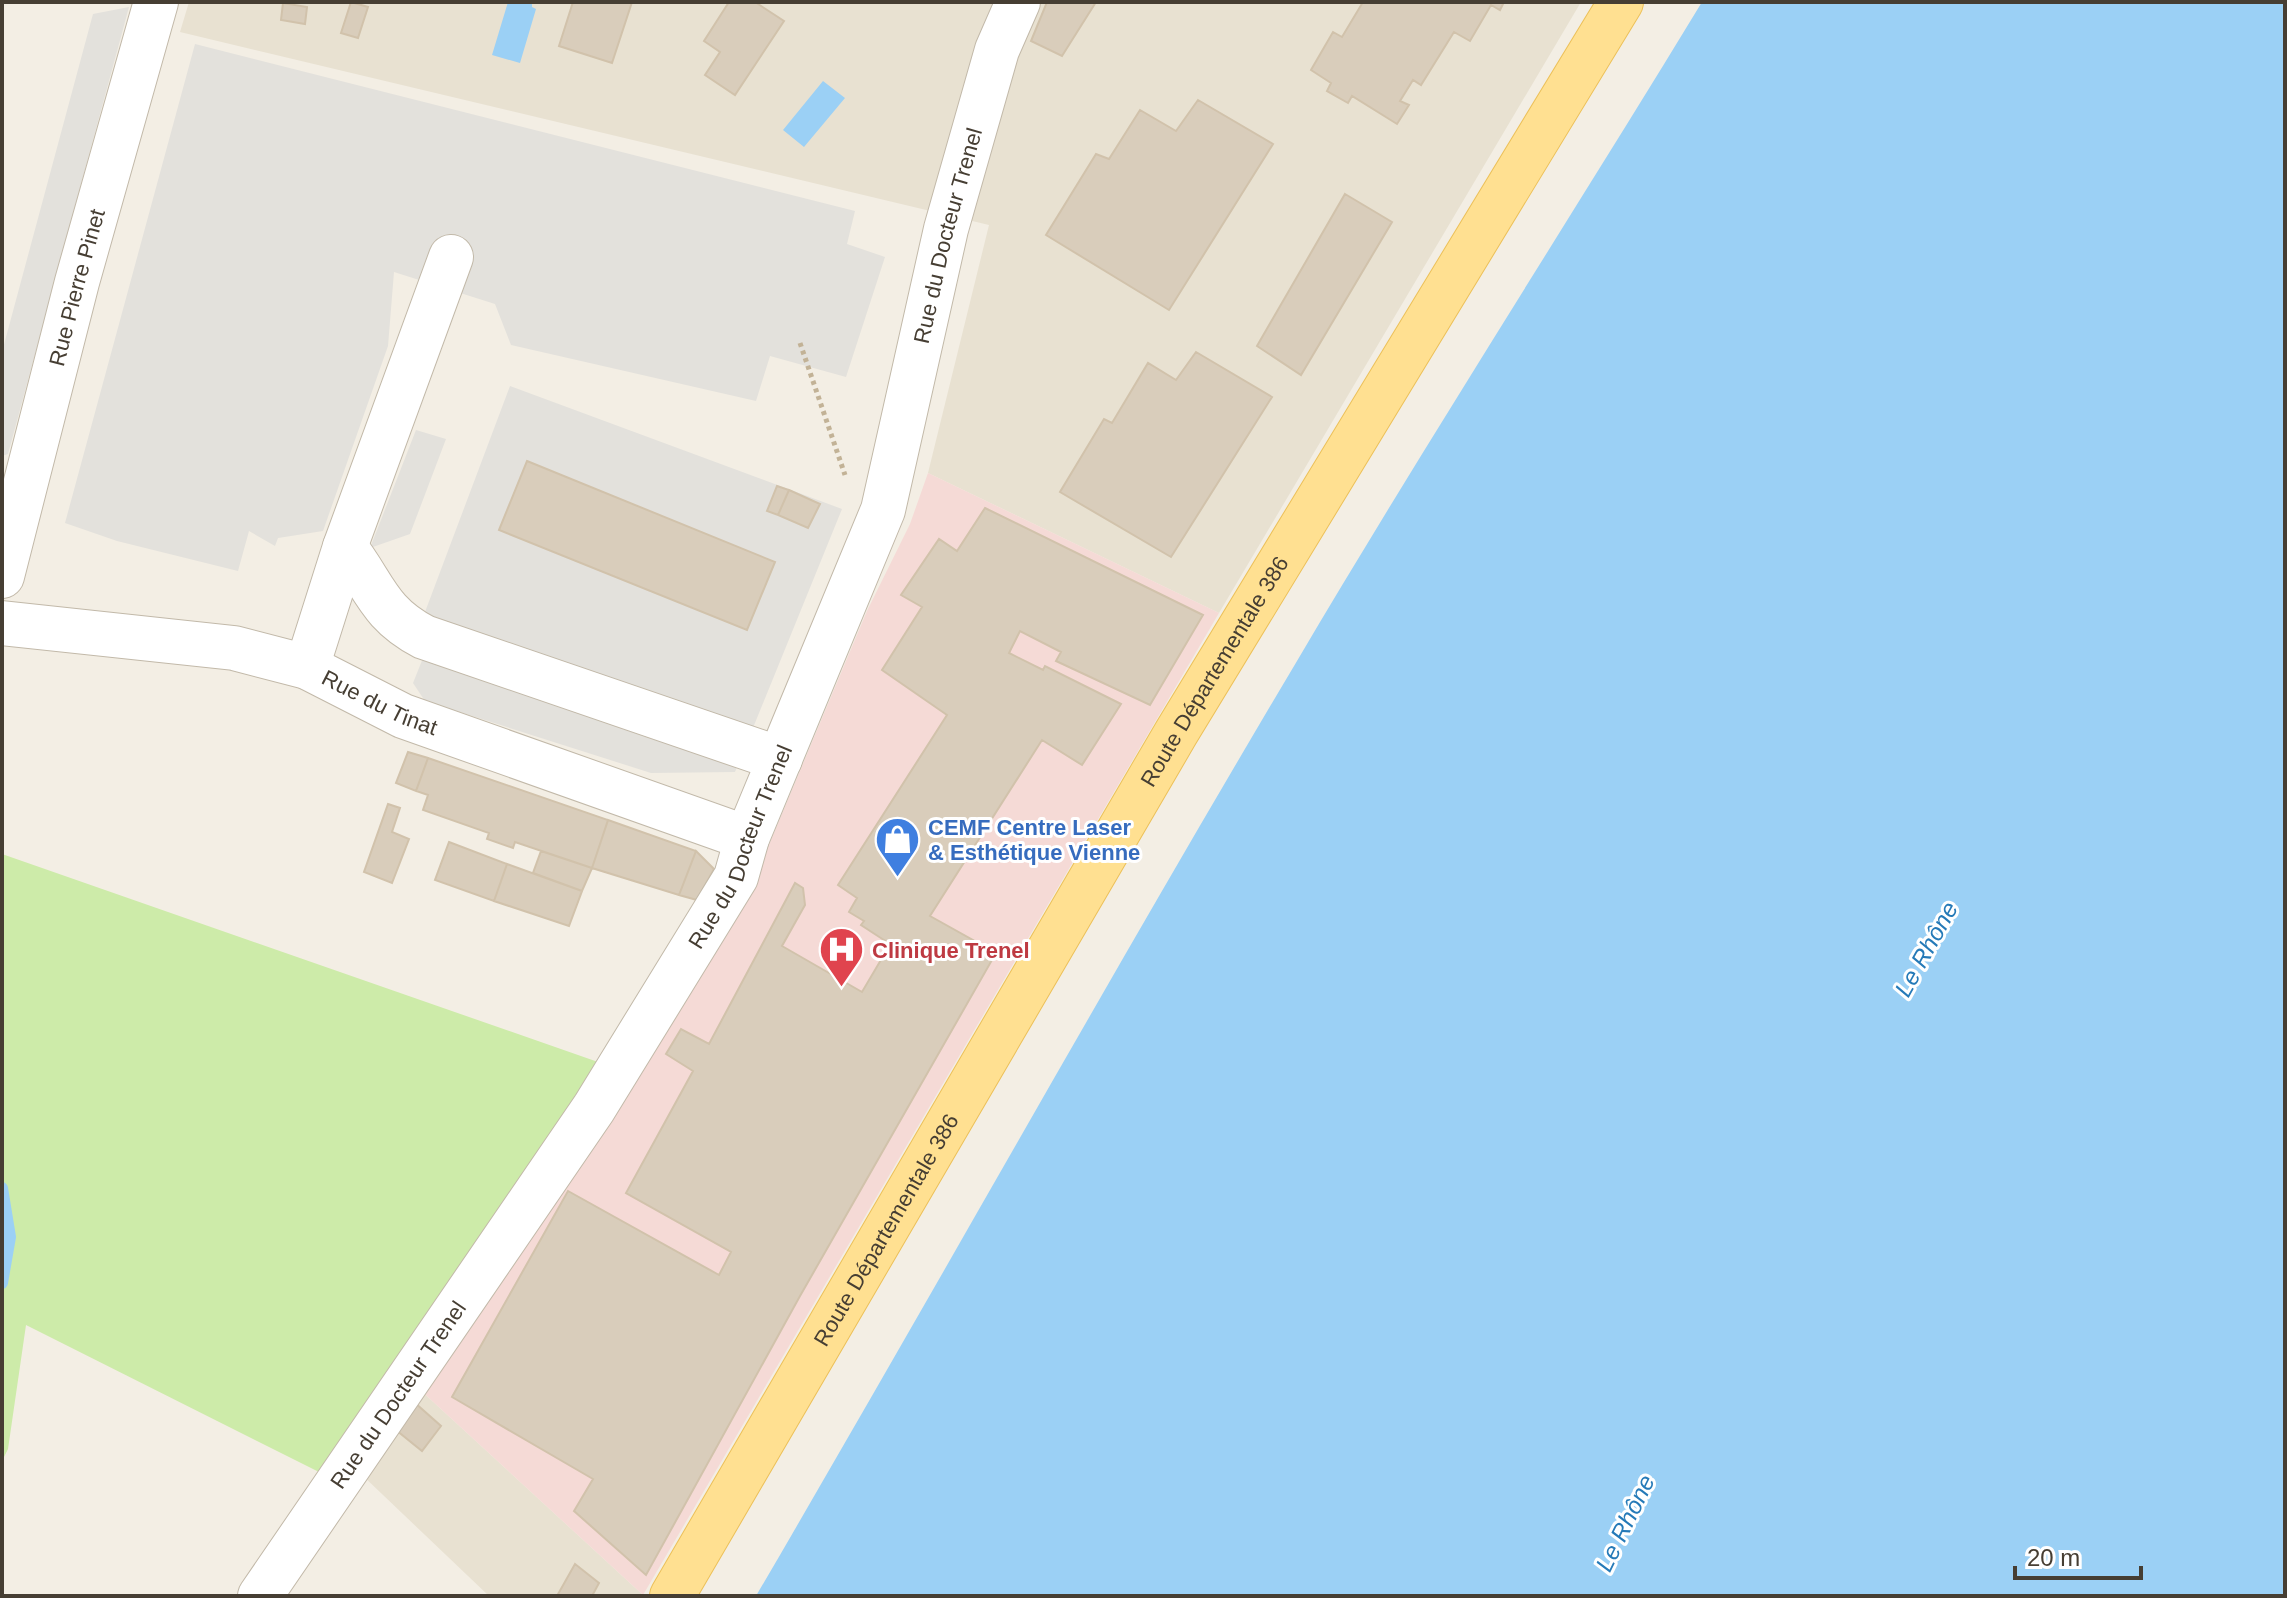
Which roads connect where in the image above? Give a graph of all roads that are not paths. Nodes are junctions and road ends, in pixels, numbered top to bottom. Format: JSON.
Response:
{"nodes":[{"id":1,"x":156,"y":2,"type":"edge"},
{"id":2,"x":1018,"y":2,"type":"edge"},
{"id":3,"x":1621,"y":2,"type":"edge"},
{"id":4,"x":451,"y":257,"type":"dead end"},
{"id":5,"x":345,"y":547,"type":"junction"},
{"id":6,"x":2,"y":576,"type":"edge"},
{"id":7,"x":2,"y":623,"type":"edge"},
{"id":8,"x":307,"y":667,"type":"junction"},
{"id":9,"x":780,"y":759,"type":"junction"},
{"id":10,"x":747,"y":838,"type":"junction"},
{"id":11,"x":260,"y":1596,"type":"edge"},
{"id":12,"x":672,"y":1596,"type":"edge"}],
"edges":[{"from":1,"to":6,"type":"street","name":"Rue Pierre Pinet"},
{"from":2,"to":9,"type":"street","name":"Rue du Docteur Trenel"},
{"from":3,"to":12,"type":"main road","name":"Route Départementale 386"},
{"from":4,"to":5,"type":"street"},
{"from":5,"to":8,"type":"street"},
{"from":5,"to":9,"type":"street"},
{"from":7,"to":8,"type":"street","name":"Rue du Tinat"},
{"from":8,"to":10,"type":"street","name":"Rue du Tinat"},
{"from":9,"to":10,"type":"street","name":"Rue du Docteur Trenel"},
{"from":10,"to":11,"type":"street","name":"Rue du Docteur Trenel"}]}
